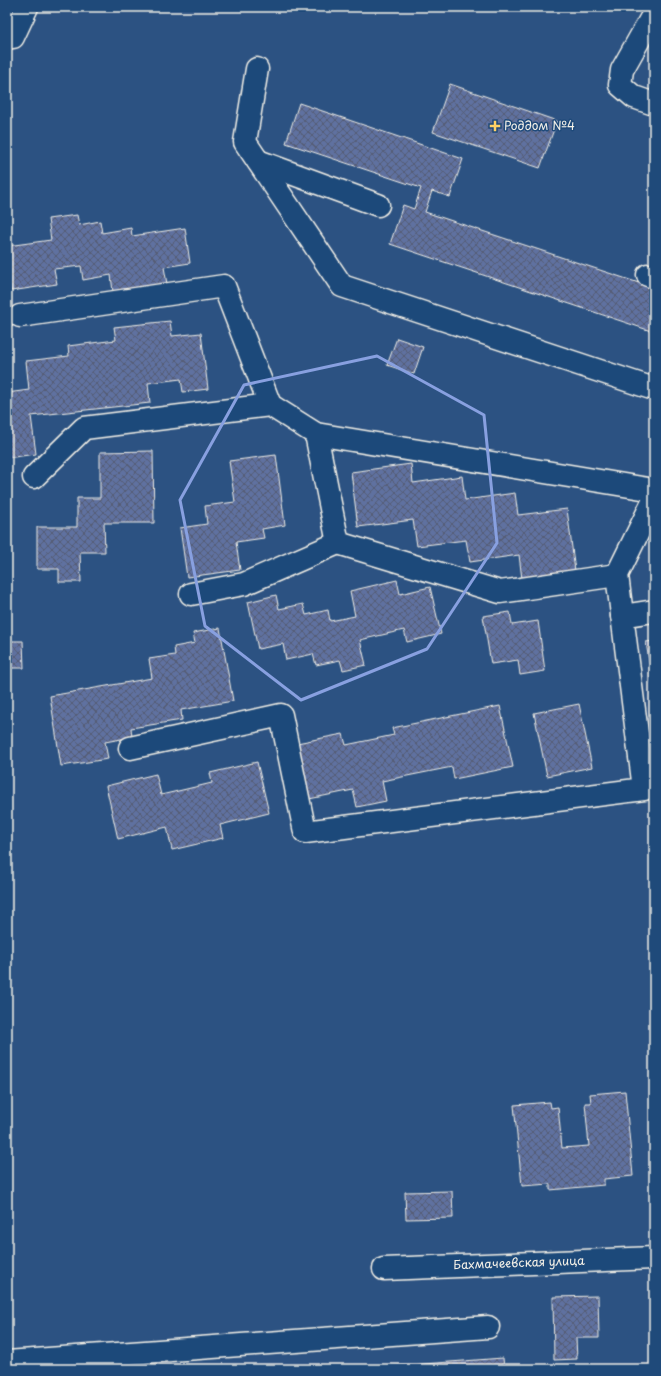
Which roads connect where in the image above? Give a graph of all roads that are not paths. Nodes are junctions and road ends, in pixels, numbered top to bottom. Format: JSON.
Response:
{"nodes":[{"id":1,"x":27,"y":7,"type":"edge"},
{"id":2,"x":654,"y":13,"type":"edge"},
{"id":3,"x":7,"y":38,"type":"edge"},
{"id":4,"x":257,"y":69,"type":"dead end"},
{"id":5,"x":654,"y":104,"type":"edge"},
{"id":6,"x":258,"y":161,"type":"junction"},
{"id":7,"x":378,"y":205,"type":"dead end"},
{"id":8,"x":20,"y":316,"type":"dead end"},
{"id":9,"x":654,"y":389,"type":"edge"},
{"id":10,"x":270,"y":405,"type":"junction"},
{"id":11,"x":316,"y":434,"type":"junction"},
{"id":12,"x":34,"y":477,"type":"dead end"},
{"id":13,"x":654,"y":490,"type":"edge"},
{"id":14,"x":654,"y":500,"type":"edge"},
{"id":15,"x":338,"y":543,"type":"junction"},
{"id":16,"x":616,"y":575,"type":"junction"},
{"id":17,"x":191,"y":594,"type":"dead end"},
{"id":18,"x":654,"y":611,"type":"edge"},
{"id":19,"x":622,"y":616,"type":"junction"},
{"id":20,"x":130,"y":748,"type":"dead end"},
{"id":21,"x":654,"y":1258,"type":"edge"},
{"id":22,"x":384,"y":1269,"type":"dead end"},
{"id":23,"x":488,"y":1327,"type":"dead end"},
{"id":24,"x":7,"y":1362,"type":"edge"}],
"edges":[{"from":1,"to":3,"type":"street"},
{"from":2,"to":5,"type":"street"},
{"from":4,"to":6,"type":"street"},
{"from":6,"to":7,"type":"street"},
{"from":6,"to":9,"type":"street"},
{"from":8,"to":10,"type":"street"},
{"from":10,"to":11,"type":"street"},
{"from":10,"to":12,"type":"street"},
{"from":11,"to":13,"type":"street"},
{"from":11,"to":15,"type":"street"},
{"from":14,"to":16,"type":"street"},
{"from":15,"to":16,"type":"street"},
{"from":15,"to":17,"type":"street"},
{"from":16,"to":19,"type":"street"},
{"from":18,"to":19,"type":"street"},
{"from":19,"to":20,"type":"street"},
{"from":21,"to":22,"type":"street","name":"Бахмачеевская улица"},
{"from":23,"to":24,"type":"street"}]}
